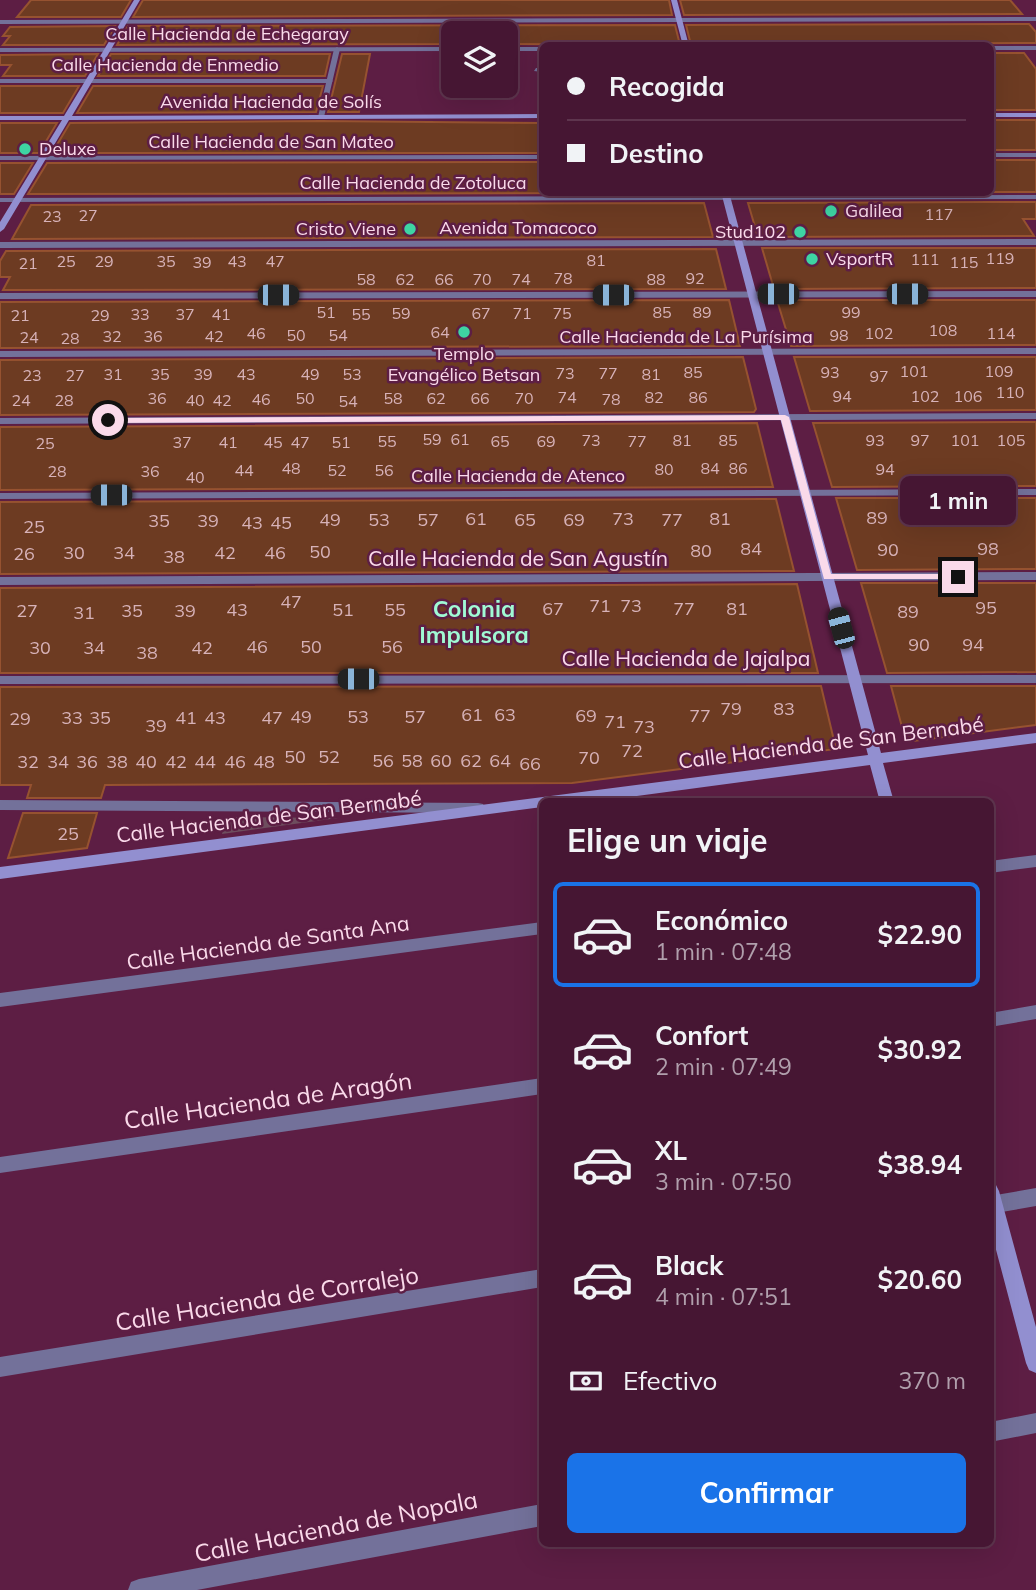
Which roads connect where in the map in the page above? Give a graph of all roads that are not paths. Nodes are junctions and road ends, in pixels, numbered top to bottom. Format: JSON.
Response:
{"nodes":[{"id":1,"x":136,"y":0,"type":"edge"},
{"id":2,"x":674,"y":0,"type":"edge"},
{"id":3,"x":1036,"y":19,"type":"edge"},
{"id":4,"x":679,"y":21,"type":"junction"},
{"id":5,"x":0,"y":22,"type":"edge"},
{"id":6,"x":124,"y":22,"type":"junction"},
{"id":7,"x":685,"y":42,"type":"edge"},
{"id":8,"x":994,"y":48,"type":"edge"},
{"id":9,"x":1036,"y":48,"type":"edge"},
{"id":10,"x":337,"y":49,"type":"junction"},
{"id":11,"x":441,"y":49,"type":"edge"},
{"id":12,"x":518,"y":49,"type":"edge"},
{"id":13,"x":539,"y":49,"type":"edge"},
{"id":14,"x":0,"y":50,"type":"edge"},
{"id":15,"x":107,"y":50,"type":"junction"},
{"id":16,"x":330,"y":80,"type":"junction"},
{"id":17,"x":0,"y":81,"type":"edge"},
{"id":18,"x":88,"y":81,"type":"junction"},
{"id":19,"x":994,"y":115,"type":"edge"},
{"id":20,"x":1036,"y":115,"type":"edge"},
{"id":21,"x":539,"y":116,"type":"edge"},
{"id":22,"x":321,"y":117,"type":"junction"},
{"id":23,"x":0,"y":118,"type":"edge"},
{"id":24,"x":66,"y":118,"type":"junction"},
{"id":25,"x":1036,"y":155,"type":"edge"},
{"id":26,"x":994,"y":156,"type":"edge"},
{"id":27,"x":539,"y":157,"type":"edge"},
{"id":28,"x":0,"y":158,"type":"edge"},
{"id":29,"x":42,"y":158,"type":"junction"},
{"id":30,"x":584,"y":196,"type":"edge"},
{"id":31,"x":726,"y":196,"type":"edge"},
{"id":32,"x":881,"y":196,"type":"edge"},
{"id":33,"x":1036,"y":197,"type":"edge"},
{"id":34,"x":0,"y":200,"type":"edge"},
{"id":35,"x":18,"y":200,"type":"junction"},
{"id":36,"x":0,"y":229,"type":"edge"},
{"id":37,"x":1036,"y":242,"type":"edge"},
{"id":38,"x":738,"y":243,"type":"junction"},
{"id":39,"x":0,"y":245,"type":"edge"},
{"id":40,"x":1036,"y":293,"type":"edge"},
{"id":41,"x":752,"y":294,"type":"junction"},
{"id":42,"x":0,"y":296,"type":"edge"},
{"id":43,"x":1036,"y":351,"type":"edge"},
{"id":44,"x":768,"y":352,"type":"junction"},
{"id":45,"x":0,"y":354,"type":"edge"},
{"id":46,"x":1036,"y":416,"type":"edge"},
{"id":47,"x":785,"y":417,"type":"junction"},
{"id":48,"x":0,"y":421,"type":"edge"},
{"id":49,"x":1036,"y":492,"type":"edge"},
{"id":50,"x":805,"y":493,"type":"junction"},
{"id":51,"x":0,"y":496,"type":"edge"},
{"id":52,"x":1036,"y":576,"type":"edge"},
{"id":53,"x":827,"y":577,"type":"junction"},
{"id":54,"x":0,"y":581,"type":"edge"},
{"id":55,"x":854,"y":678,"type":"junction"},
{"id":56,"x":1036,"y":679,"type":"edge"},
{"id":57,"x":0,"y":680,"type":"edge"},
{"id":58,"x":1036,"y":738,"type":"edge"},
{"id":59,"x":876,"y":759,"type":"junction"},
{"id":60,"x":576,"y":798,"type":"edge"},
{"id":61,"x":886,"y":798,"type":"edge"},
{"id":62,"x":539,"y":803,"type":"edge"},
{"id":63,"x":0,"y":806,"type":"edge"},
{"id":64,"x":501,"y":808,"type":"junction"},
{"id":65,"x":1036,"y":861,"type":"edge"},
{"id":66,"x":994,"y":866,"type":"edge"},
{"id":67,"x":0,"y":873,"type":"edge"},
{"id":68,"x":539,"y":928,"type":"edge"},
{"id":69,"x":0,"y":1000,"type":"edge"},
{"id":70,"x":1036,"y":1013,"type":"edge"},
{"id":71,"x":994,"y":1019,"type":"edge"},
{"id":72,"x":539,"y":1086,"type":"edge"},
{"id":73,"x":0,"y":1165,"type":"edge"},
{"id":74,"x":1036,"y":1197,"type":"edge"},
{"id":75,"x":994,"y":1200,"type":"edge"},
{"id":76,"x":994,"y":1207,"type":"edge"},
{"id":77,"x":539,"y":1278,"type":"edge"},
{"id":78,"x":1036,"y":1363,"type":"edge"},
{"id":79,"x":0,"y":1367,"type":"edge"},
{"id":80,"x":1036,"y":1423,"type":"edge"},
{"id":81,"x":994,"y":1431,"type":"edge"},
{"id":82,"x":539,"y":1516,"type":"edge"},
{"id":83,"x":139,"y":1590,"type":"edge"}],
"edges":[{"from":1,"to":6,"type":"street"},
{"from":2,"to":4,"type":"street"},
{"from":3,"to":4,"type":"street"},
{"from":4,"to":6,"type":"street"},
{"from":4,"to":7,"type":"street"},
{"from":5,"to":6,"type":"street"},
{"from":6,"to":15,"type":"street"},
{"from":8,"to":9,"type":"street"},
{"from":10,"to":11,"type":"street","name":"Calle Hacienda de Echegaray"},
{"from":10,"to":15,"type":"street","name":"Calle Hacienda de Echegaray"},
{"from":10,"to":16,"type":"lane"},
{"from":12,"to":13,"type":"street"},
{"from":14,"to":15,"type":"street","name":"Calle Hacienda de Echegaray"},
{"from":15,"to":18,"type":"street"},
{"from":16,"to":18,"type":"street","name":"Calle Hacienda de Enmedio"},
{"from":16,"to":22,"type":"lane"},
{"from":17,"to":18,"type":"street","name":"Calle Hacienda de Enmedio"},
{"from":18,"to":24,"type":"street"},
{"from":19,"to":20,"type":"street"},
{"from":21,"to":22,"type":"street","name":"Avenida Hacienda de Solís"},
{"from":22,"to":24,"type":"street","name":"Avenida Hacienda de Solís"},
{"from":23,"to":24,"type":"street","name":"Avenida Hacienda de Solís"},
{"from":24,"to":29,"type":"street"},
{"from":25,"to":26,"type":"street"},
{"from":27,"to":29,"type":"street","name":"Calle Hacienda de San Mateo"},
{"from":28,"to":29,"type":"street","name":"Calle Hacienda de San Mateo"},
{"from":29,"to":35,"type":"street"},
{"from":30,"to":35,"type":"street","name":"Calle Hacienda de Zotoluca"},
{"from":31,"to":38,"type":"street"},
{"from":32,"to":33,"type":"street","name":"Calle Hacienda de Zotoluca"},
{"from":34,"to":35,"type":"street","name":"Calle Hacienda de Zotoluca"},
{"from":35,"to":36,"type":"street"},
{"from":37,"to":38,"type":"street","name":"Avenida Tomacoco"},
{"from":38,"to":39,"type":"street","name":"Avenida Tomacoco"},
{"from":38,"to":41,"type":"street"},
{"from":40,"to":41,"type":"street"},
{"from":41,"to":42,"type":"street"},
{"from":41,"to":44,"type":"street"},
{"from":43,"to":44,"type":"street","name":"Calle Hacienda de La Purísima"},
{"from":44,"to":45,"type":"street","name":"Calle Hacienda de La Purísima"},
{"from":44,"to":47,"type":"street"},
{"from":46,"to":47,"type":"street"},
{"from":47,"to":48,"type":"street"},
{"from":47,"to":50,"type":"street"},
{"from":49,"to":50,"type":"street","name":"Calle Hacienda de Atenco"},
{"from":50,"to":51,"type":"street","name":"Calle Hacienda de Atenco"},
{"from":50,"to":53,"type":"street"},
{"from":52,"to":53,"type":"street","name":"Calle Hacienda de San Agustín"},
{"from":53,"to":54,"type":"street","name":"Calle Hacienda de San Agustín"},
{"from":53,"to":55,"type":"street"},
{"from":55,"to":56,"type":"street","name":"Calle Hacienda de Jajalpa"},
{"from":55,"to":57,"type":"street","name":"Calle Hacienda de Jajalpa"},
{"from":55,"to":59,"type":"street"},
{"from":58,"to":59,"type":"street","name":"Calle Hacienda de San Bernabé"},
{"from":59,"to":60,"type":"street","name":"Calle Hacienda de San Bernabé"},
{"from":59,"to":61,"type":"street"},
{"from":62,"to":64,"type":"street","name":"Calle Hacienda de San Bernabé"},
{"from":63,"to":64,"type":"street"},
{"from":64,"to":67,"type":"street","name":"Calle Hacienda de San Bernabé"},
{"from":65,"to":66,"type":"street"},
{"from":68,"to":69,"type":"street","name":"Calle Hacienda de Santa Ana"},
{"from":70,"to":71,"type":"street"},
{"from":72,"to":73,"type":"street","name":"Calle Hacienda de Aragón"},
{"from":74,"to":75,"type":"street"},
{"from":76,"to":78,"type":"street"},
{"from":77,"to":79,"type":"street","name":"Calle Hacienda de Corralejo"},
{"from":80,"to":81,"type":"street"},
{"from":82,"to":83,"type":"street","name":"Calle Hacienda de Nopala"}]}
